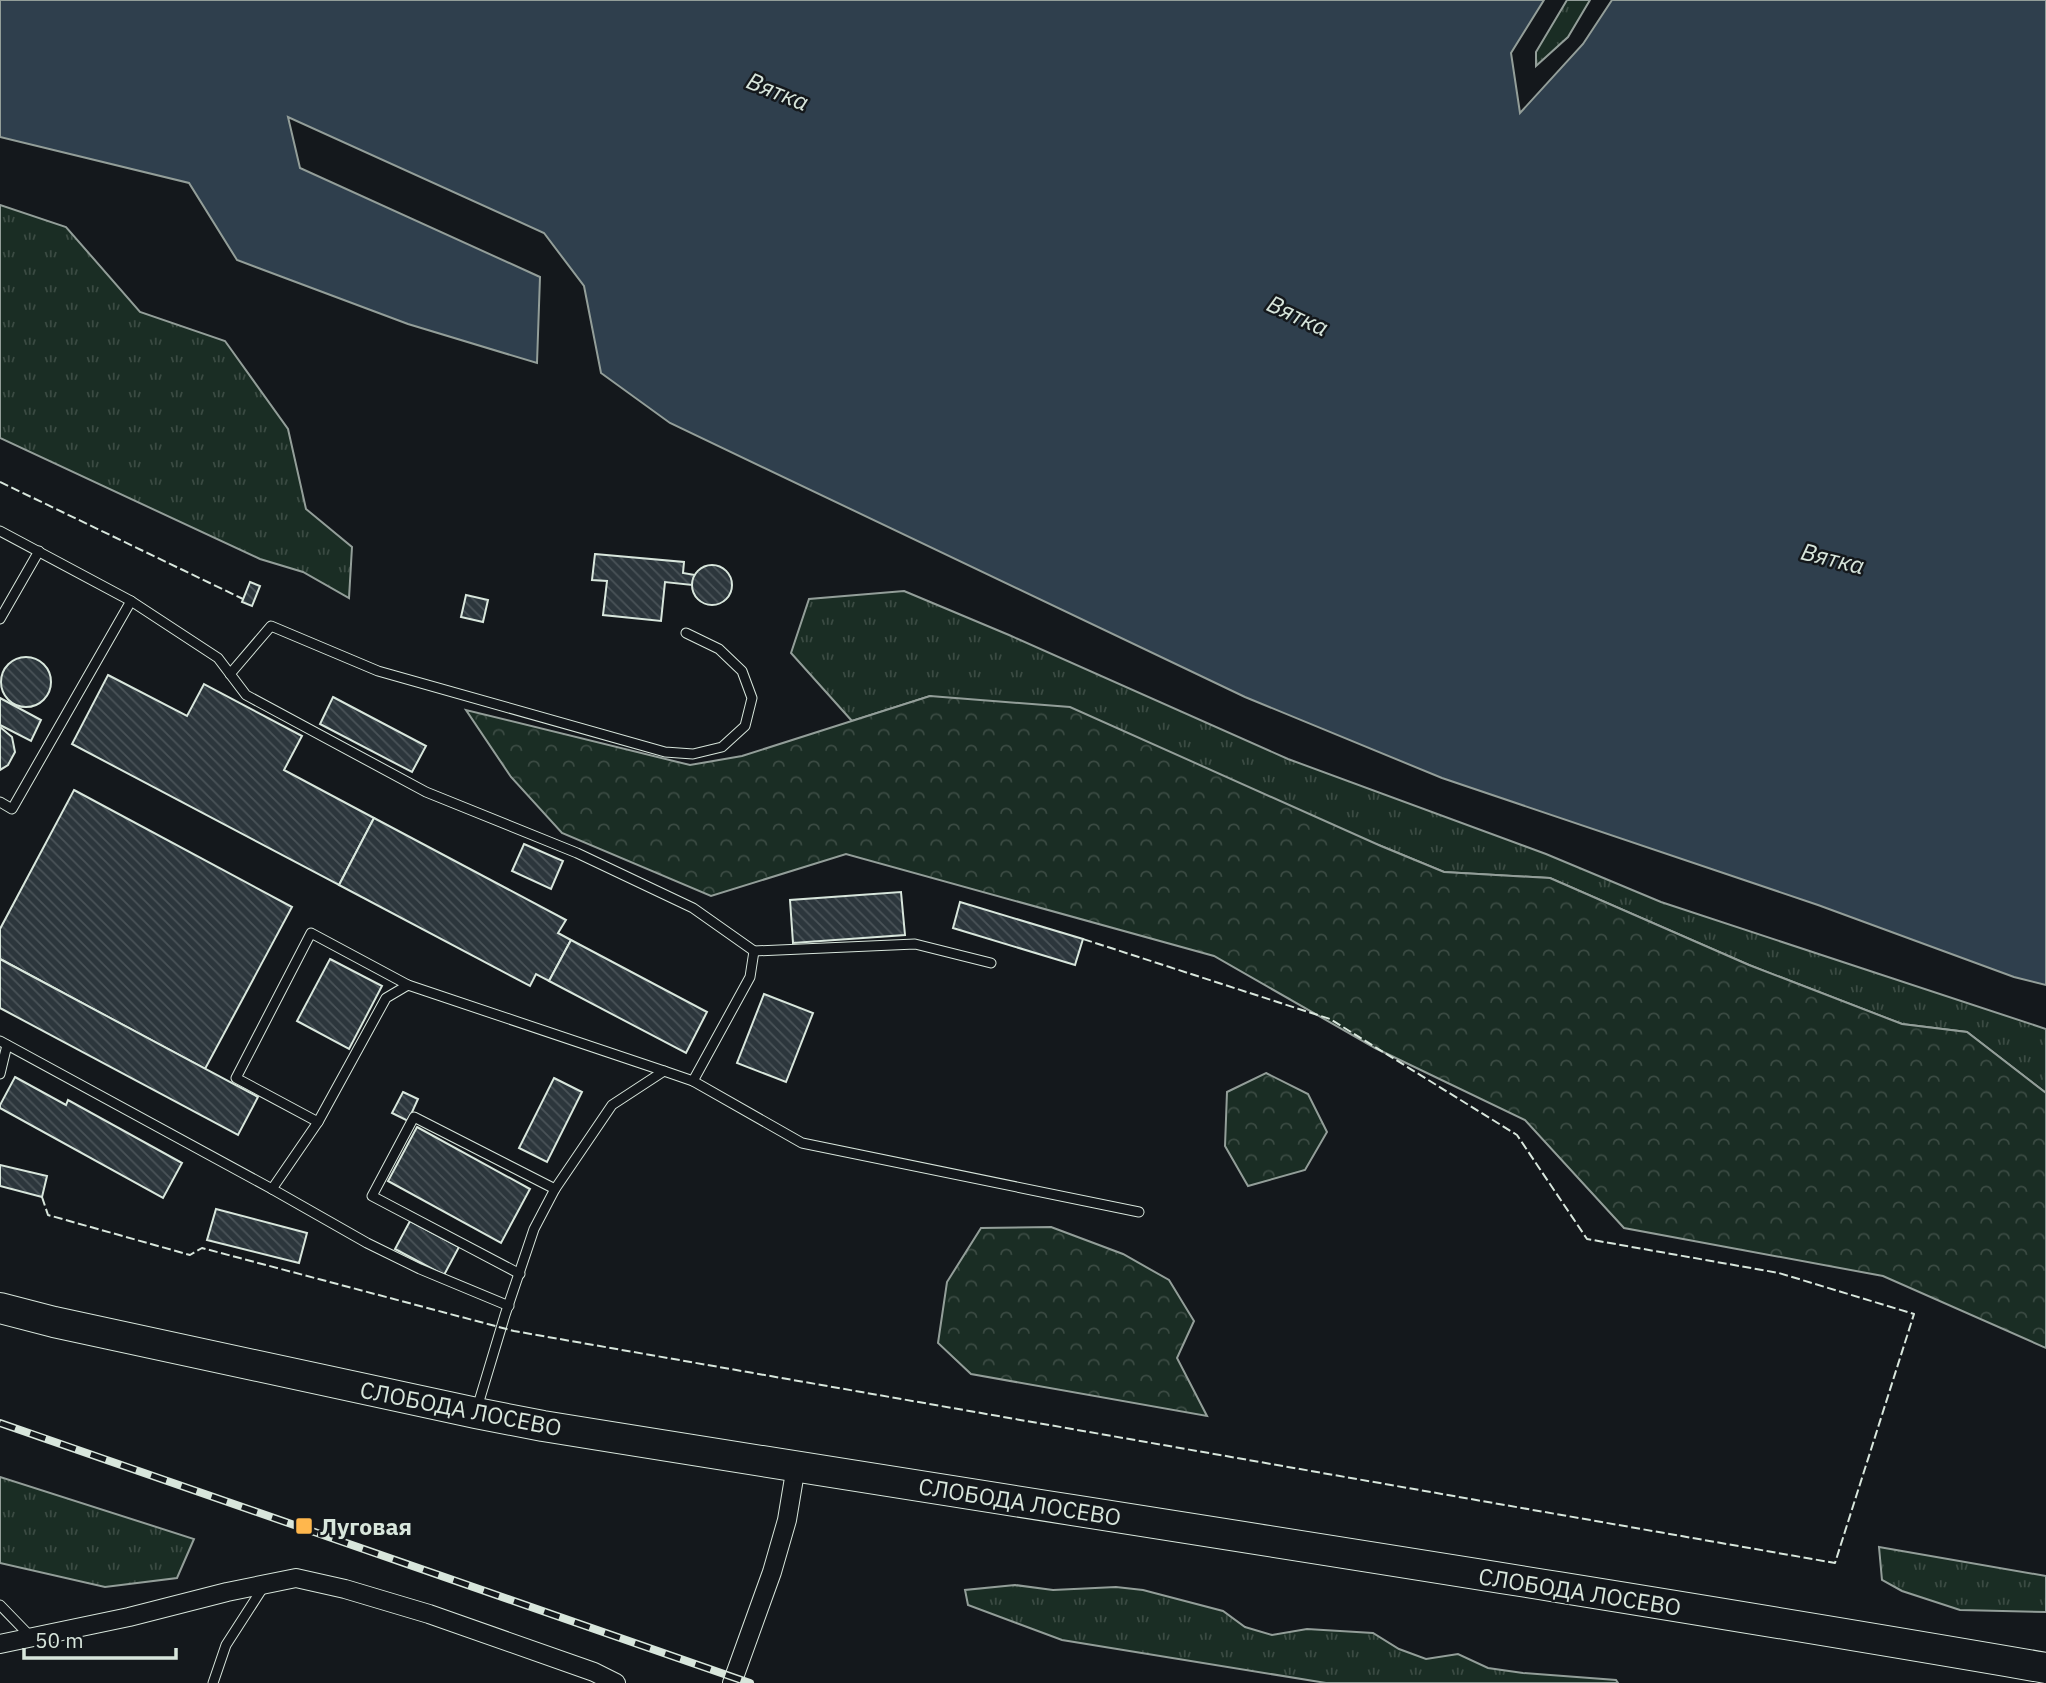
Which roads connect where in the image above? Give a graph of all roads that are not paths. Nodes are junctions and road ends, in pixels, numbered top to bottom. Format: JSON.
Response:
{"nodes":[{"id":1,"x":0,"y":531,"type":"edge"},
{"id":2,"x":38,"y":551,"type":"junction"},
{"id":3,"x":131,"y":601,"type":"junction"},
{"id":4,"x":0,"y":619,"type":"edge"},
{"id":5,"x":686,"y":633,"type":"dead end"},
{"id":6,"x":230,"y":674,"type":"junction"},
{"id":7,"x":0,"y":802,"type":"edge"},
{"id":8,"x":754,"y":951,"type":"junction"},
{"id":9,"x":990,"y":963,"type":"dead end"},
{"id":10,"x":408,"y":985,"type":"junction"},
{"id":11,"x":3,"y":1043,"type":"edge"},
{"id":12,"x":664,"y":1072,"type":"junction"},
{"id":13,"x":0,"y":1074,"type":"edge"},
{"id":14,"x":693,"y":1081,"type":"junction"},
{"id":15,"x":318,"y":1122,"type":"junction"},
{"id":16,"x":272,"y":1189,"type":"junction"},
{"id":17,"x":555,"y":1189,"type":"junction"},
{"id":18,"x":1139,"y":1212,"type":"dead end"},
{"id":19,"x":520,"y":1274,"type":"junction"},
{"id":20,"x":509,"y":1306,"type":"junction"},
{"id":21,"x":0,"y":1308,"type":"edge"},
{"id":22,"x":476,"y":1413,"type":"junction"},
{"id":23,"x":796,"y":1466,"type":"junction"},
{"id":24,"x":267,"y":1583,"type":"junction"},
{"id":25,"x":0,"y":1605,"type":"edge"},
{"id":26,"x":31,"y":1637,"type":"junction"},
{"id":27,"x":0,"y":1644,"type":"edge"},
{"id":28,"x":2046,"y":1668,"type":"edge"},
{"id":29,"x":213,"y":1683,"type":"edge"},
{"id":30,"x":616,"y":1683,"type":"edge"},
{"id":31,"x":732,"y":1683,"type":"edge"}],
"edges":[{"from":1,"to":2,"type":"lane"},
{"from":2,"to":3,"type":"lane"},
{"from":2,"to":4,"type":"lane"},
{"from":3,"to":6,"type":"lane"},
{"from":3,"to":7,"type":"lane"},
{"from":5,"to":6,"type":"lane"},
{"from":6,"to":8,"type":"lane"},
{"from":8,"to":9,"type":"lane"},
{"from":8,"to":14,"type":"lane"},
{"from":10,"to":12,"type":"lane"},
{"from":10,"to":15,"type":"lane"},
{"from":10,"to":15,"type":"lane"},
{"from":11,"to":13,"type":"lane"},
{"from":11,"to":16,"type":"lane"},
{"from":12,"to":14,"type":"lane"},
{"from":12,"to":17,"type":"lane"},
{"from":14,"to":18,"type":"lane"},
{"from":15,"to":16,"type":"lane"},
{"from":16,"to":20,"type":"lane"},
{"from":17,"to":19,"type":"lane"},
{"from":17,"to":19,"type":"lane"},
{"from":19,"to":20,"type":"lane"},
{"from":20,"to":22,"type":"lane"},
{"from":21,"to":22,"type":"main road","name":"СЛОБОДА ЛОСЕВО"},
{"from":22,"to":23,"type":"main road","name":"СЛОБОДА ЛОСЕВО"},
{"from":23,"to":28,"type":"main road","name":"СЛОБОДА ЛОСЕВО"},
{"from":23,"to":31,"type":"street"},
{"from":24,"to":26,"type":"street"},
{"from":24,"to":29,"type":"lane"},
{"from":24,"to":30,"type":"street"},
{"from":25,"to":26,"type":"lane"},
{"from":26,"to":27,"type":"street"}]}
